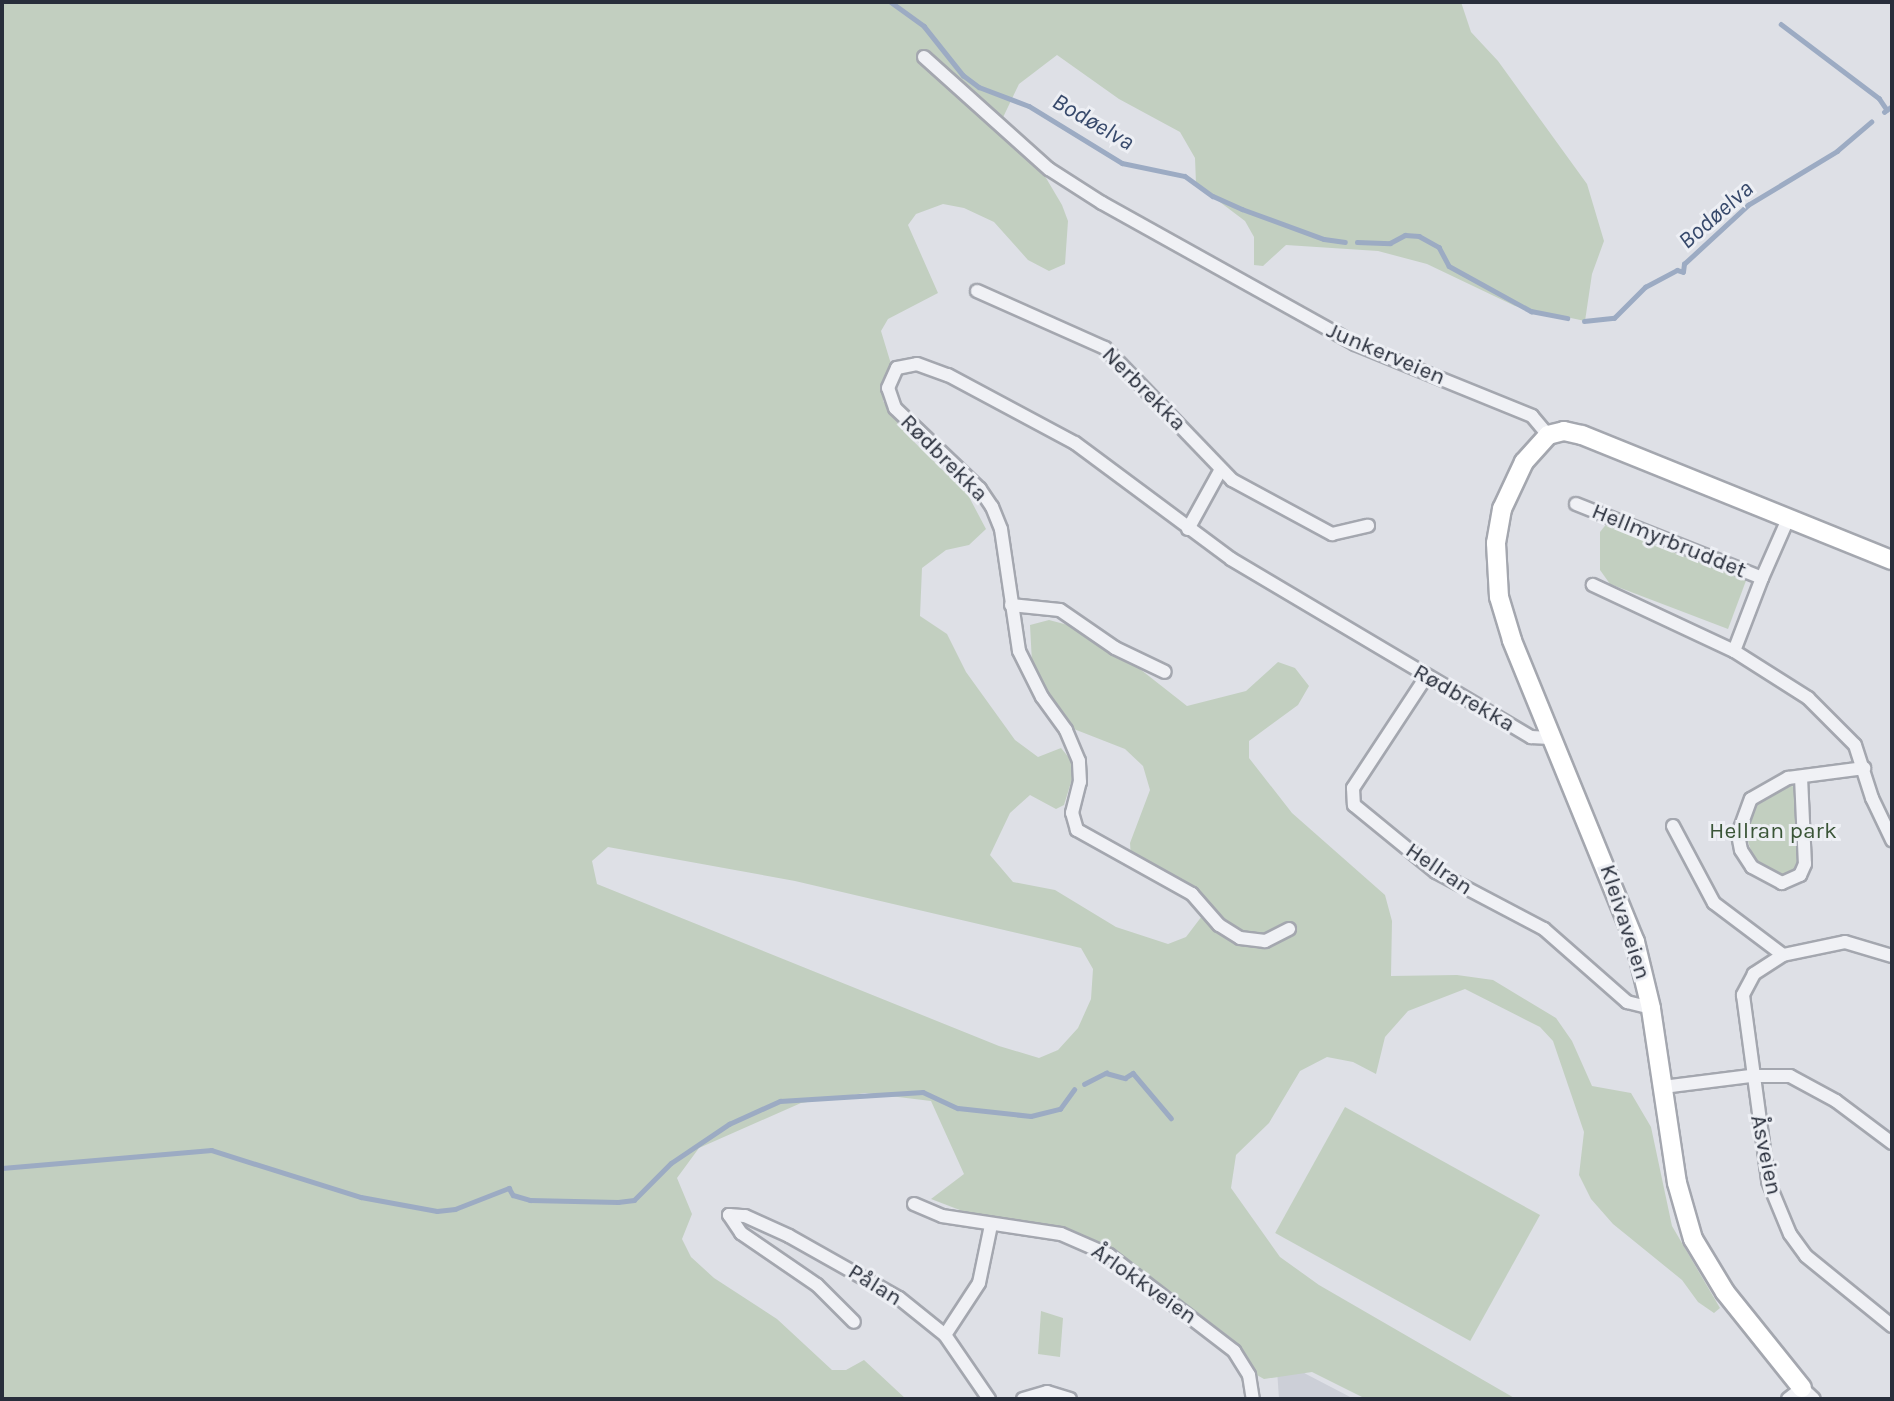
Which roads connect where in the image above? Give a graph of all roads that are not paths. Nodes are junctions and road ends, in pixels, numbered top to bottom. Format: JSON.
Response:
{"nodes":[{"id":1,"x":924,"y":57,"type":"dead end"},
{"id":2,"x":977,"y":291,"type":"dead end"},
{"id":3,"x":1548,"y":435,"type":"junction"},
{"id":4,"x":1220,"y":471,"type":"junction"},
{"id":5,"x":1576,"y":504,"type":"dead end"},
{"id":6,"x":1788,"y":519,"type":"junction"},
{"id":7,"x":1368,"y":526,"type":"dead end"},
{"id":8,"x":1188,"y":529,"type":"junction"},
{"id":9,"x":1892,"y":560,"type":"edge"},
{"id":10,"x":1762,"y":578,"type":"junction"},
{"id":11,"x":1593,"y":585,"type":"dead end"},
{"id":12,"x":1012,"y":605,"type":"junction"},
{"id":13,"x":1734,"y":651,"type":"junction"},
{"id":14,"x":1165,"y":671,"type":"dead end"},
{"id":15,"x":1426,"y":677,"type":"junction"},
{"id":16,"x":1550,"y":738,"type":"junction"},
{"id":17,"x":1864,"y":768,"type":"junction"},
{"id":18,"x":1801,"y":777,"type":"junction"},
{"id":19,"x":1673,"y":826,"type":"dead end"},
{"id":20,"x":1892,"y":840,"type":"edge"},
{"id":21,"x":1289,"y":929,"type":"dead end"},
{"id":22,"x":1783,"y":955,"type":"junction"},
{"id":23,"x":1892,"y":956,"type":"edge"},
{"id":24,"x":1651,"y":1008,"type":"junction"},
{"id":25,"x":1751,"y":1076,"type":"junction"},
{"id":26,"x":1663,"y":1087,"type":"junction"},
{"id":27,"x":1892,"y":1143,"type":"edge"},
{"id":28,"x":914,"y":1204,"type":"dead end"},
{"id":29,"x":992,"y":1226,"type":"junction"},
{"id":30,"x":854,"y":1322,"type":"dead end"},
{"id":31,"x":1892,"y":1326,"type":"edge"},
{"id":32,"x":945,"y":1335,"type":"junction"},
{"id":33,"x":1801,"y":1396,"type":"edge"},
{"id":34,"x":989,"y":1399,"type":"edge"},
{"id":35,"x":1023,"y":1399,"type":"edge"},
{"id":36,"x":1070,"y":1399,"type":"edge"},
{"id":37,"x":1253,"y":1399,"type":"edge"}],
"edges":[{"from":1,"to":3,"type":"street","name":"Junkerveien"},
{"from":2,"to":4,"type":"street","name":"Nerbrekka"},
{"from":3,"to":6,"type":"street"},
{"from":3,"to":16,"type":"street","name":"Kleivaveien"},
{"from":4,"to":7,"type":"street","name":"Nerbrekka"},
{"from":4,"to":8,"type":"street"},
{"from":5,"to":10,"type":"street","name":"Hellmyrbruddet"},
{"from":6,"to":9,"type":"street"},
{"from":6,"to":10,"type":"street","name":"Hellmyrbruddet"},
{"from":8,"to":12,"type":"street","name":"Rødbrekka"},
{"from":8,"to":15,"type":"street","name":"Rødbrekka"},
{"from":10,"to":13,"type":"street","name":"Hellmyrbruddet"},
{"from":11,"to":13,"type":"street"},
{"from":12,"to":14,"type":"street"},
{"from":12,"to":21,"type":"street","name":"Rødbrekka"},
{"from":13,"to":17,"type":"street"},
{"from":15,"to":16,"type":"street","name":"Rødbrekka"},
{"from":15,"to":24,"type":"street","name":"Hellran"},
{"from":16,"to":24,"type":"street","name":"Kleivaveien"},
{"from":17,"to":18,"type":"street"},
{"from":17,"to":20,"type":"street"},
{"from":18,"to":18,"type":"street"},
{"from":19,"to":22,"type":"street"},
{"from":22,"to":23,"type":"street"},
{"from":22,"to":25,"type":"street","name":"Åsveien"},
{"from":24,"to":26,"type":"street","name":"Kleivaveien"},
{"from":25,"to":26,"type":"street"},
{"from":25,"to":27,"type":"street"},
{"from":25,"to":31,"type":"street","name":"Åsveien"},
{"from":26,"to":33,"type":"street","name":"Kleivaveien"},
{"from":28,"to":29,"type":"street","name":"Årlokkveien"},
{"from":29,"to":32,"type":"street"},
{"from":29,"to":37,"type":"street","name":"Årlokkveien"},
{"from":30,"to":32,"type":"street","name":"Pålan"},
{"from":32,"to":34,"type":"street","name":"Pålan"},
{"from":35,"to":36,"type":"street"}]}
